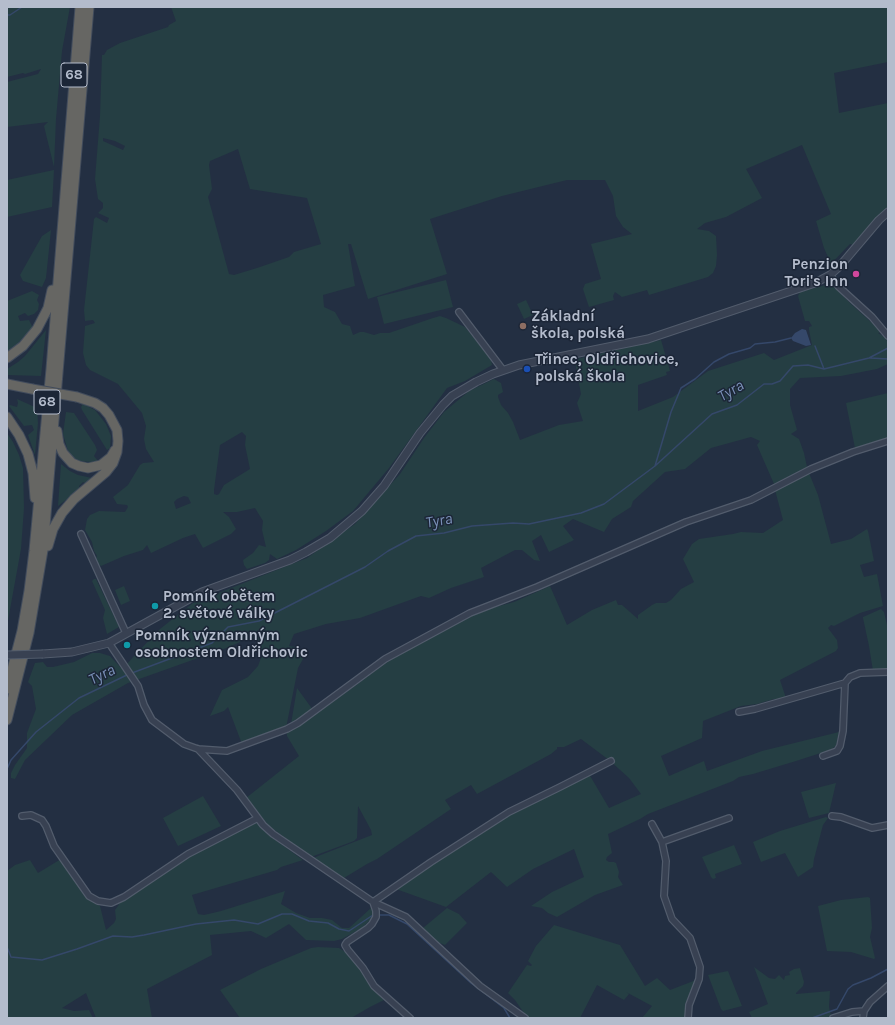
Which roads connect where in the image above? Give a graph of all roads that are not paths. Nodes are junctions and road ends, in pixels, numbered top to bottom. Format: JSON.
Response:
{"nodes":[{"id":1,"x":80,"y":7,"type":"edge"},
{"id":2,"x":89,"y":7,"type":"edge"},
{"id":3,"x":888,"y":212,"type":"edge"},
{"id":4,"x":59,"y":254,"type":"junction"},
{"id":5,"x":830,"y":275,"type":"junction"},
{"id":6,"x":459,"y":312,"type":"dead end"},
{"id":7,"x":888,"y":336,"type":"edge"},
{"id":8,"x":7,"y":358,"type":"edge"},
{"id":9,"x":503,"y":370,"type":"junction"},
{"id":10,"x":7,"y":384,"type":"edge"},
{"id":11,"x":56,"y":398,"type":"junction"},
{"id":12,"x":7,"y":417,"type":"edge"},
{"id":13,"x":118,"y":441,"type":"junction"},
{"id":14,"x":888,"y":442,"type":"edge"},
{"id":15,"x":80,"y":534,"type":"dead end"},
{"id":16,"x":34,"y":551,"type":"junction"},
{"id":17,"x":37,"y":592,"type":"junction"},
{"id":18,"x":126,"y":633,"type":"junction"},
{"id":19,"x":109,"y":643,"type":"junction"},
{"id":20,"x":7,"y":655,"type":"edge"},
{"id":21,"x":888,"y":672,"type":"edge"},
{"id":22,"x":845,"y":683,"type":"junction"},
{"id":23,"x":7,"y":689,"type":"edge"},
{"id":24,"x":739,"y":712,"type":"dead end"},
{"id":25,"x":7,"y":720,"type":"edge"},
{"id":26,"x":198,"y":749,"type":"junction"},
{"id":27,"x":823,"y":756,"type":"dead end"},
{"id":28,"x":612,"y":761,"type":"dead end"},
{"id":29,"x":22,"y":816,"type":"dead end"},
{"id":30,"x":832,"y":816,"type":"dead end"},
{"id":31,"x":258,"y":818,"type":"junction"},
{"id":32,"x":729,"y":818,"type":"dead end"},
{"id":33,"x":652,"y":824,"type":"dead end"},
{"id":34,"x":888,"y":826,"type":"edge"},
{"id":35,"x":662,"y":842,"type":"junction"},
{"id":36,"x":373,"y":902,"type":"junction"},
{"id":37,"x":888,"y":986,"type":"edge"},
{"id":38,"x":864,"y":1011,"type":"junction"},
{"id":39,"x":410,"y":1018,"type":"edge"},
{"id":40,"x":525,"y":1018,"type":"edge"},
{"id":41,"x":688,"y":1018,"type":"edge"},
{"id":42,"x":832,"y":1018,"type":"edge"},
{"id":43,"x":863,"y":1018,"type":"edge"}],
"edges":[{"from":1,"to":4,"type":"highway","number":"68"},
{"from":2,"to":11,"type":"highway","number":"68"},
{"from":3,"to":5,"type":"street"},
{"from":4,"to":8,"type":"highway"},
{"from":4,"to":16,"type":"highway","number":"68"},
{"from":5,"to":7,"type":"street"},
{"from":5,"to":9,"type":"street"},
{"from":6,"to":9,"type":"street"},
{"from":9,"to":18,"type":"street"},
{"from":10,"to":13,"type":"highway","bridge":true},
{"from":11,"to":13,"type":"highway"},
{"from":11,"to":17,"type":"highway","number":"68"},
{"from":12,"to":16,"type":"highway"},
{"from":13,"to":17,"type":"highway"},
{"from":14,"to":26,"type":"street"},
{"from":15,"to":18,"type":"street"},
{"from":16,"to":23,"type":"highway","number":"68"},
{"from":17,"to":25,"type":"highway","number":"68"},
{"from":18,"to":19,"type":"street"},
{"from":19,"to":20,"type":"street","bridge":true},
{"from":19,"to":26,"type":"street"},
{"from":21,"to":22,"type":"street"},
{"from":22,"to":24,"type":"street"},
{"from":22,"to":27,"type":"street"},
{"from":26,"to":31,"type":"street"},
{"from":28,"to":36,"type":"street"},
{"from":29,"to":31,"type":"street"},
{"from":30,"to":34,"type":"street"},
{"from":31,"to":36,"type":"street"},
{"from":32,"to":35,"type":"street"},
{"from":33,"to":35,"type":"street"},
{"from":35,"to":41,"type":"street"},
{"from":36,"to":39,"type":"street"},
{"from":36,"to":40,"type":"street"},
{"from":37,"to":38,"type":"street"},
{"from":38,"to":42,"type":"street"},
{"from":38,"to":43,"type":"street"}]}
